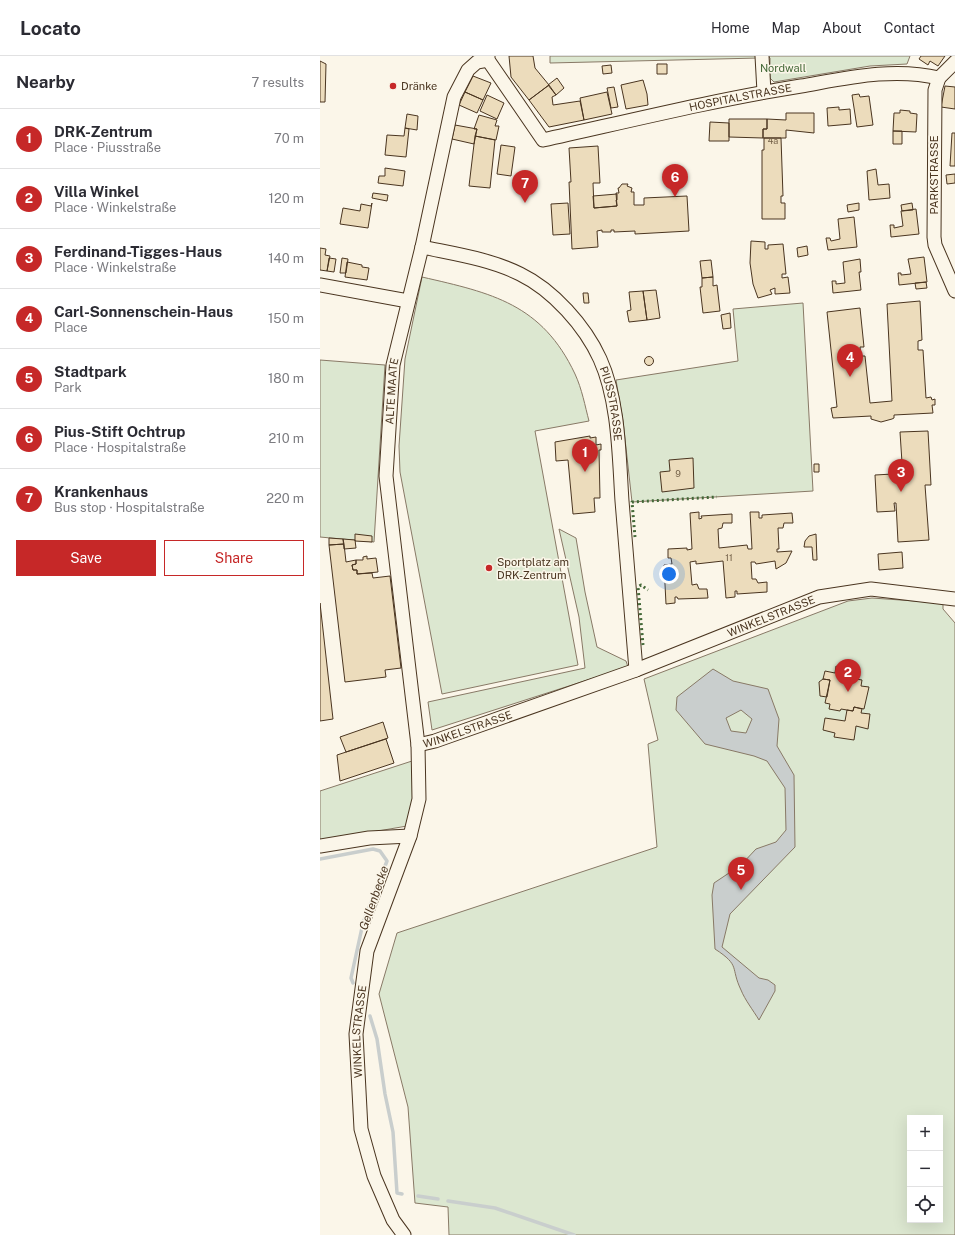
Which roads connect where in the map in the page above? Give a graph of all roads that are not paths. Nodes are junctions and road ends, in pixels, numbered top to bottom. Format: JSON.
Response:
{"nodes":[{"id":1,"x":762,"y":56,"type":"edge"},
{"id":2,"x":488,"y":58,"type":"edge"},
{"id":3,"x":955,"y":62,"type":"edge"},
{"id":4,"x":939,"y":78,"type":"junction"},
{"id":5,"x":764,"y":92,"type":"junction"},
{"id":6,"x":422,"y":248,"type":"junction"},
{"id":7,"x":320,"y":285,"type":"edge"},
{"id":8,"x":955,"y":291,"type":"edge"},
{"id":9,"x":408,"y":301,"type":"junction"},
{"id":10,"x":955,"y":599,"type":"edge"},
{"id":11,"x":636,"y":670,"type":"junction"},
{"id":12,"x":418,"y":745,"type":"junction"},
{"id":13,"x":410,"y":836,"type":"junction"},
{"id":14,"x":320,"y":846,"type":"edge"},
{"id":15,"x":404,"y":1235,"type":"edge"}],
"edges":[{"from":1,"to":5,"type":"street"},
{"from":2,"to":5,"type":"street","name":"HOSPITALSTRASSE"},
{"from":2,"to":6,"type":"street","name":"ALTE MAATE"},
{"from":3,"to":4,"type":"street"},
{"from":4,"to":5,"type":"street","name":"HOSPITALSTRASSE"},
{"from":4,"to":8,"type":"street","name":"PARKSTRASSE"},
{"from":6,"to":9,"type":"street","name":"ALTE MAATE"},
{"from":6,"to":11,"type":"street","name":"PIUSSTRASSE"},
{"from":7,"to":9,"type":"street"},
{"from":9,"to":12,"type":"street","name":"ALTE MAATE"},
{"from":10,"to":11,"type":"street","name":"WINKELSTRASSE"},
{"from":11,"to":12,"type":"street","name":"WINKELSTRASSE"},
{"from":12,"to":13,"type":"street","name":"WINKELSTRASSE"},
{"from":13,"to":14,"type":"street"},
{"from":13,"to":15,"type":"street","name":"WINKELSTRASSE"}]}
